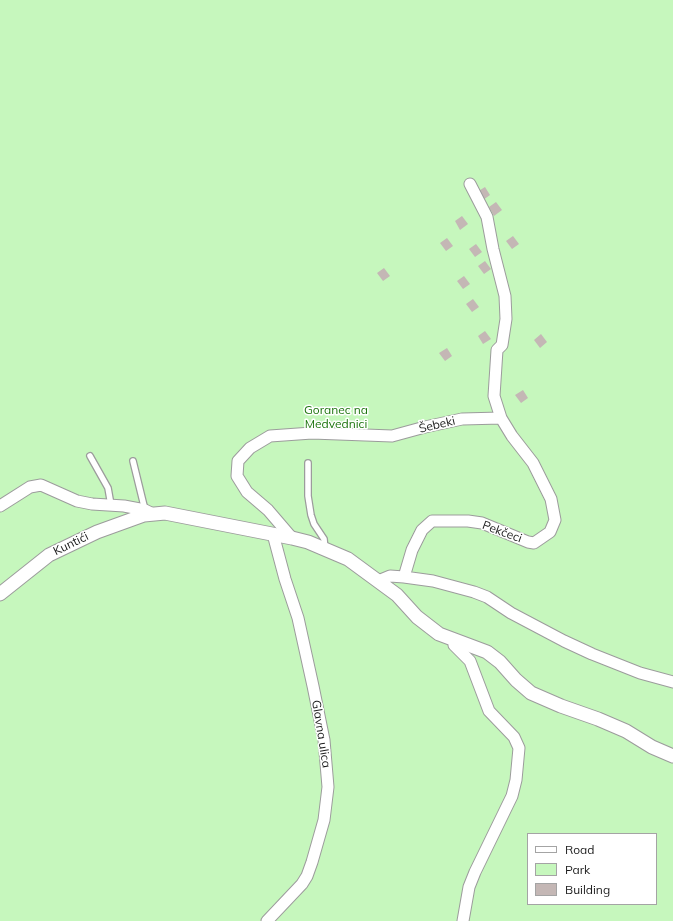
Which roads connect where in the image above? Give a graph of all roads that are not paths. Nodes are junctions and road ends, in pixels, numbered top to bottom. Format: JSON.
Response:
{"nodes":[{"id":1,"x":470,"y":184,"type":"dead end"},
{"id":2,"x":501,"y":418,"type":"junction"},
{"id":3,"x":90,"y":456,"type":"dead end"},
{"id":4,"x":133,"y":461,"type":"dead end"},
{"id":5,"x":308,"y":463,"type":"dead end"},
{"id":6,"x":112,"y":505,"type":"junction"},
{"id":7,"x":0,"y":506,"type":"edge"},
{"id":8,"x":149,"y":512,"type":"junction"},
{"id":9,"x":272,"y":534,"type":"junction"},
{"id":10,"x":292,"y":538,"type":"junction"},
{"id":11,"x":325,"y":549,"type":"junction"},
{"id":12,"x":404,"y":577,"type":"junction"},
{"id":13,"x":378,"y":581,"type":"junction"},
{"id":14,"x":0,"y":594,"type":"edge"},
{"id":15,"x":455,"y":640,"type":"junction"},
{"id":16,"x":673,"y":682,"type":"edge"},
{"id":17,"x":673,"y":756,"type":"edge"},
{"id":18,"x":267,"y":921,"type":"edge"},
{"id":19,"x":463,"y":921,"type":"edge"}],
"edges":[{"from":1,"to":2,"type":"street"},
{"from":2,"to":10,"type":"street","name":"Šebeki"},
{"from":2,"to":12,"type":"street","name":"Pekčeci"},
{"from":3,"to":6,"type":"lane"},
{"from":4,"to":8,"type":"lane"},
{"from":5,"to":11,"type":"lane"},
{"from":6,"to":7,"type":"street","name":"Kuntići"},
{"from":6,"to":8,"type":"street","name":"Kuntići"},
{"from":8,"to":9,"type":"street","name":"Kuntići"},
{"from":8,"to":14,"type":"street","name":"Kuntići"},
{"from":9,"to":10,"type":"street","name":"Kuntići"},
{"from":9,"to":18,"type":"street","name":"Glavna ulica"},
{"from":10,"to":11,"type":"street"},
{"from":11,"to":13,"type":"street"},
{"from":12,"to":13,"type":"street"},
{"from":12,"to":16,"type":"street"},
{"from":13,"to":15,"type":"street"},
{"from":15,"to":17,"type":"street"},
{"from":15,"to":19,"type":"street"}]}
